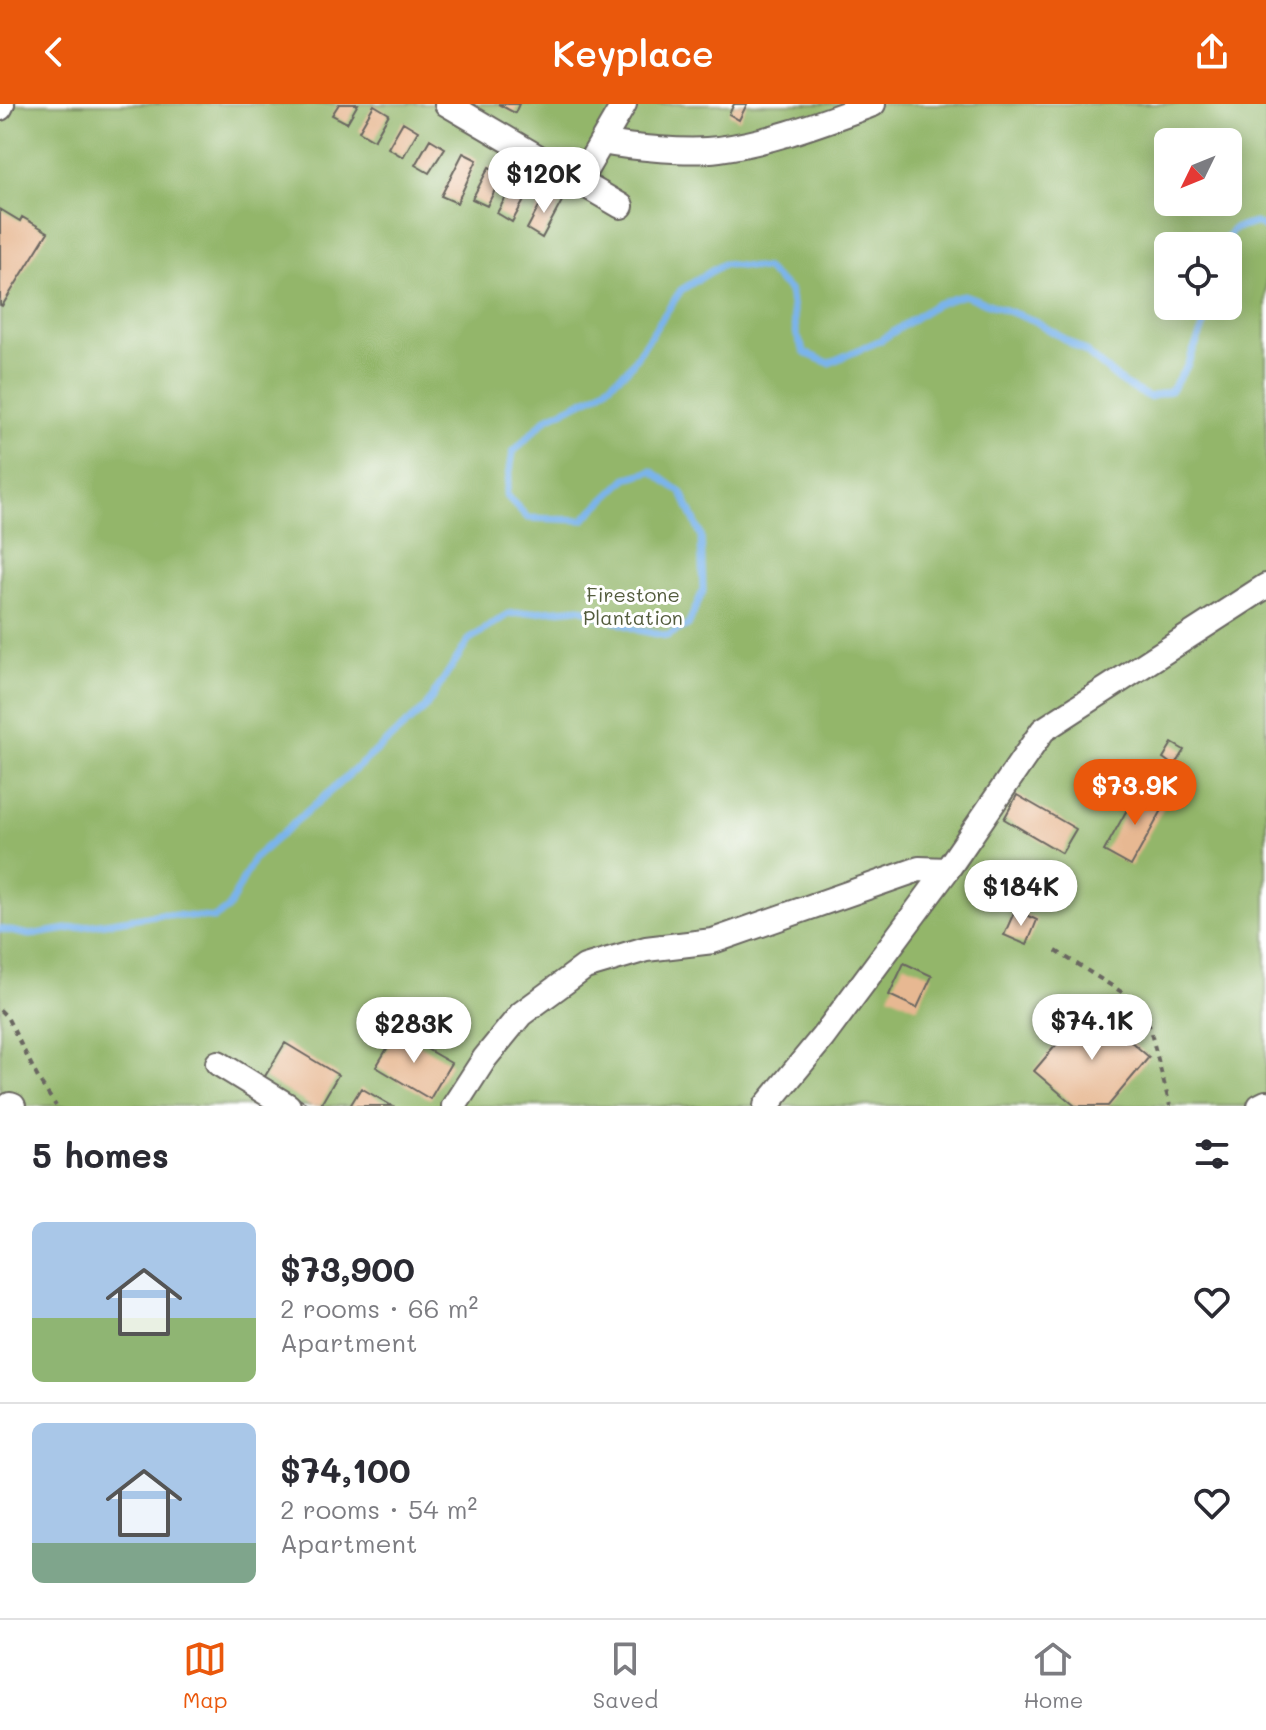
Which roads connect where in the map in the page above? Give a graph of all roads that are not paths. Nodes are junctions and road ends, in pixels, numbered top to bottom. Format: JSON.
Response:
{"nodes":[{"id":1,"x":624,"y":104,"type":"edge"},
{"id":2,"x":873,"y":104,"type":"edge"},
{"id":3,"x":450,"y":105,"type":"edge"},
{"id":4,"x":602,"y":142,"type":"junction"},
{"id":5,"x":579,"y":181,"type":"junction"},
{"id":6,"x":621,"y":206,"type":"dead end"},
{"id":7,"x":1266,"y":586,"type":"edge"},
{"id":8,"x":947,"y":870,"type":"junction"},
{"id":9,"x":218,"y":1063,"type":"dead end"},
{"id":10,"x":1266,"y":1103,"type":"edge"},
{"id":11,"x":288,"y":1106,"type":"edge"},
{"id":12,"x":454,"y":1106,"type":"edge"},
{"id":13,"x":766,"y":1106,"type":"edge"},
{"id":14,"x":1260,"y":1106,"type":"edge"}],
"edges":[{"from":1,"to":4,"type":"street"},
{"from":2,"to":4,"type":"street"},
{"from":3,"to":5,"type":"street"},
{"from":4,"to":5,"type":"street"},
{"from":5,"to":6,"type":"street"},
{"from":7,"to":8,"type":"street"},
{"from":8,"to":12,"type":"street"},
{"from":8,"to":13,"type":"street"},
{"from":9,"to":11,"type":"street"},
{"from":10,"to":14,"type":"street"}]}
